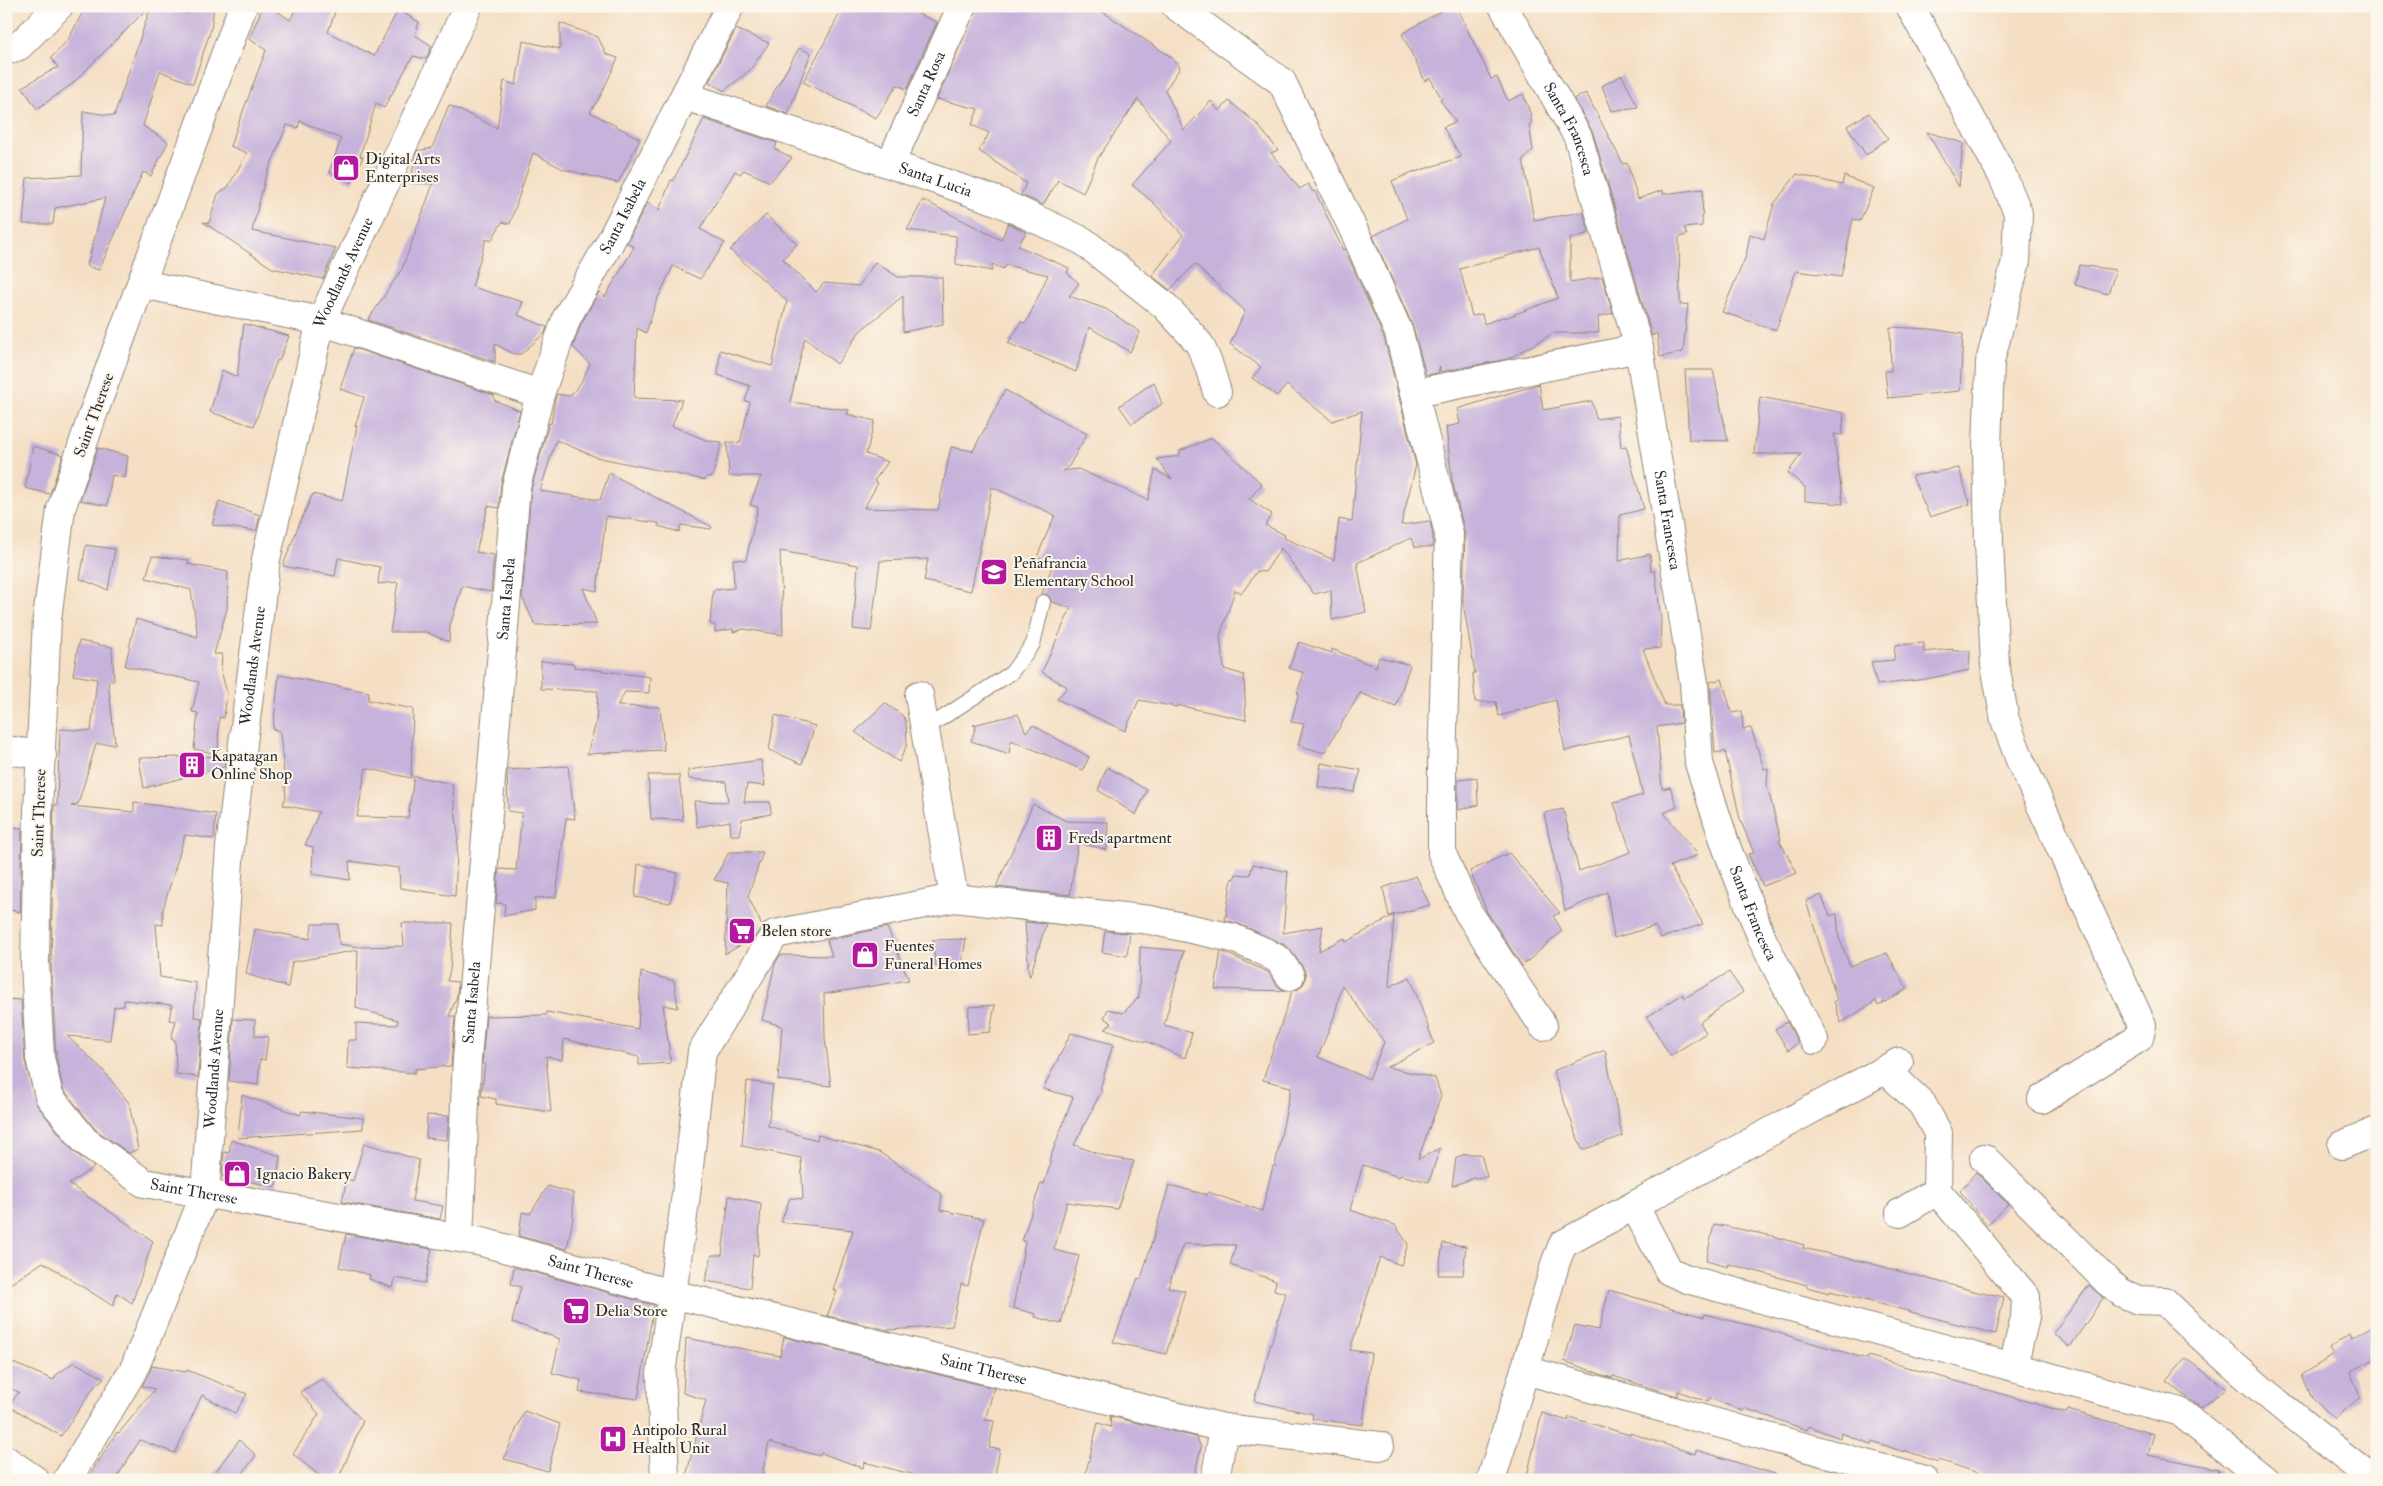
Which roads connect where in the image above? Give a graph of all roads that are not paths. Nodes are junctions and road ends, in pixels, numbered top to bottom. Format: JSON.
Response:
{"nodes":[{"id":1,"x":60,"y":6,"type":"edge"},
{"id":2,"x":243,"y":6,"type":"edge"},
{"id":3,"x":468,"y":6,"type":"edge"},
{"id":4,"x":730,"y":6,"type":"edge"},
{"id":5,"x":962,"y":6,"type":"edge"},
{"id":6,"x":1176,"y":6,"type":"edge"},
{"id":7,"x":1502,"y":6,"type":"edge"},
{"id":8,"x":1910,"y":6,"type":"edge"},
{"id":9,"x":6,"y":51,"type":"edge"},
{"id":10,"x":684,"y":96,"type":"junction"},
{"id":11,"x":890,"y":164,"type":"junction"},
{"id":12,"x":142,"y":284,"type":"junction"},
{"id":13,"x":321,"y":321,"type":"junction"},
{"id":14,"x":1639,"y":348,"type":"junction"},
{"id":15,"x":1217,"y":392,"type":"dead end"},
{"id":16,"x":1416,"y":393,"type":"junction"},
{"id":17,"x":540,"y":394,"type":"junction"},
{"id":18,"x":1043,"y":602,"type":"dead end"},
{"id":19,"x":919,"y":695,"type":"dead end"},
{"id":20,"x":925,"y":729,"type":"junction"},
{"id":21,"x":6,"y":750,"type":"edge"},
{"id":22,"x":42,"y":755,"type":"junction"},
{"id":23,"x":954,"y":898,"type":"junction"},
{"id":24,"x":1290,"y":976,"type":"dead end"},
{"id":25,"x":1543,"y":1026,"type":"dead end"},
{"id":26,"x":1814,"y":1040,"type":"dead end"},
{"id":27,"x":2042,"y":1098,"type":"dead end"},
{"id":28,"x":2377,"y":1130,"type":"edge"},
{"id":29,"x":2342,"y":1145,"type":"dead end"},
{"id":30,"x":1984,"y":1158,"type":"dead end"},
{"id":31,"x":1937,"y":1191,"type":"junction"},
{"id":32,"x":205,"y":1194,"type":"junction"},
{"id":33,"x":1635,"y":1207,"type":"junction"},
{"id":34,"x":1900,"y":1213,"type":"dead end"},
{"id":35,"x":459,"y":1237,"type":"junction"},
{"id":36,"x":672,"y":1294,"type":"junction"},
{"id":37,"x":2013,"y":1366,"type":"junction"},
{"id":38,"x":1525,"y":1370,"type":"junction"},
{"id":39,"x":1224,"y":1428,"type":"junction"},
{"id":40,"x":1380,"y":1446,"type":"dead end"},
{"id":41,"x":6,"y":1460,"type":"edge"},
{"id":42,"x":35,"y":1480,"type":"edge"},
{"id":43,"x":66,"y":1480,"type":"edge"},
{"id":44,"x":665,"y":1480,"type":"edge"},
{"id":45,"x":1215,"y":1480,"type":"edge"},
{"id":46,"x":1491,"y":1480,"type":"edge"},
{"id":47,"x":1924,"y":1480,"type":"edge"},
{"id":48,"x":2265,"y":1480,"type":"edge"},
{"id":49,"x":2374,"y":1480,"type":"edge"}],
"edges":[{"from":1,"to":9,"type":"street"},
{"from":2,"to":12,"type":"street","name":"Saint Therese"},
{"from":3,"to":13,"type":"street","name":"Woodlands Avenue"},
{"from":4,"to":10,"type":"street","name":"Santa Isabela"},
{"from":5,"to":11,"type":"street","name":"Santa Rosa"},
{"from":6,"to":16,"type":"street"},
{"from":7,"to":14,"type":"street","name":"Santa Francesca"},
{"from":8,"to":27,"type":"street"},
{"from":10,"to":11,"type":"street","name":"Santa Lucia"},
{"from":10,"to":17,"type":"street","name":"Santa Isabela"},
{"from":11,"to":15,"type":"street","name":"Santa Lucia"},
{"from":12,"to":13,"type":"street"},
{"from":12,"to":22,"type":"street","name":"Saint Therese"},
{"from":13,"to":17,"type":"street"},
{"from":13,"to":32,"type":"street","name":"Woodlands Avenue"},
{"from":14,"to":16,"type":"street"},
{"from":14,"to":26,"type":"street","name":"Santa Francesca"},
{"from":16,"to":25,"type":"street"},
{"from":17,"to":35,"type":"street","name":"Santa Isabela"},
{"from":18,"to":20,"type":"lane"},
{"from":19,"to":20,"type":"street"},
{"from":20,"to":23,"type":"street"},
{"from":21,"to":22,"type":"street"},
{"from":22,"to":32,"type":"street","name":"Saint Therese"},
{"from":23,"to":24,"type":"street"},
{"from":23,"to":36,"type":"street"},
{"from":28,"to":29,"type":"street"},
{"from":30,"to":49,"type":"street"},
{"from":31,"to":33,"type":"street"},
{"from":31,"to":34,"type":"street"},
{"from":31,"to":37,"type":"street"},
{"from":32,"to":35,"type":"street","name":"Saint Therese"},
{"from":32,"to":43,"type":"street","name":"Woodlands Avenue"},
{"from":33,"to":37,"type":"street"},
{"from":33,"to":38,"type":"street"},
{"from":35,"to":36,"type":"street","name":"Saint Therese"},
{"from":36,"to":39,"type":"street","name":"Saint Therese"},
{"from":36,"to":44,"type":"street"},
{"from":37,"to":48,"type":"street"},
{"from":38,"to":46,"type":"street"},
{"from":38,"to":47,"type":"street"},
{"from":39,"to":40,"type":"street","name":"Saint Therese"},
{"from":39,"to":45,"type":"street"},
{"from":41,"to":42,"type":"street"}]}
